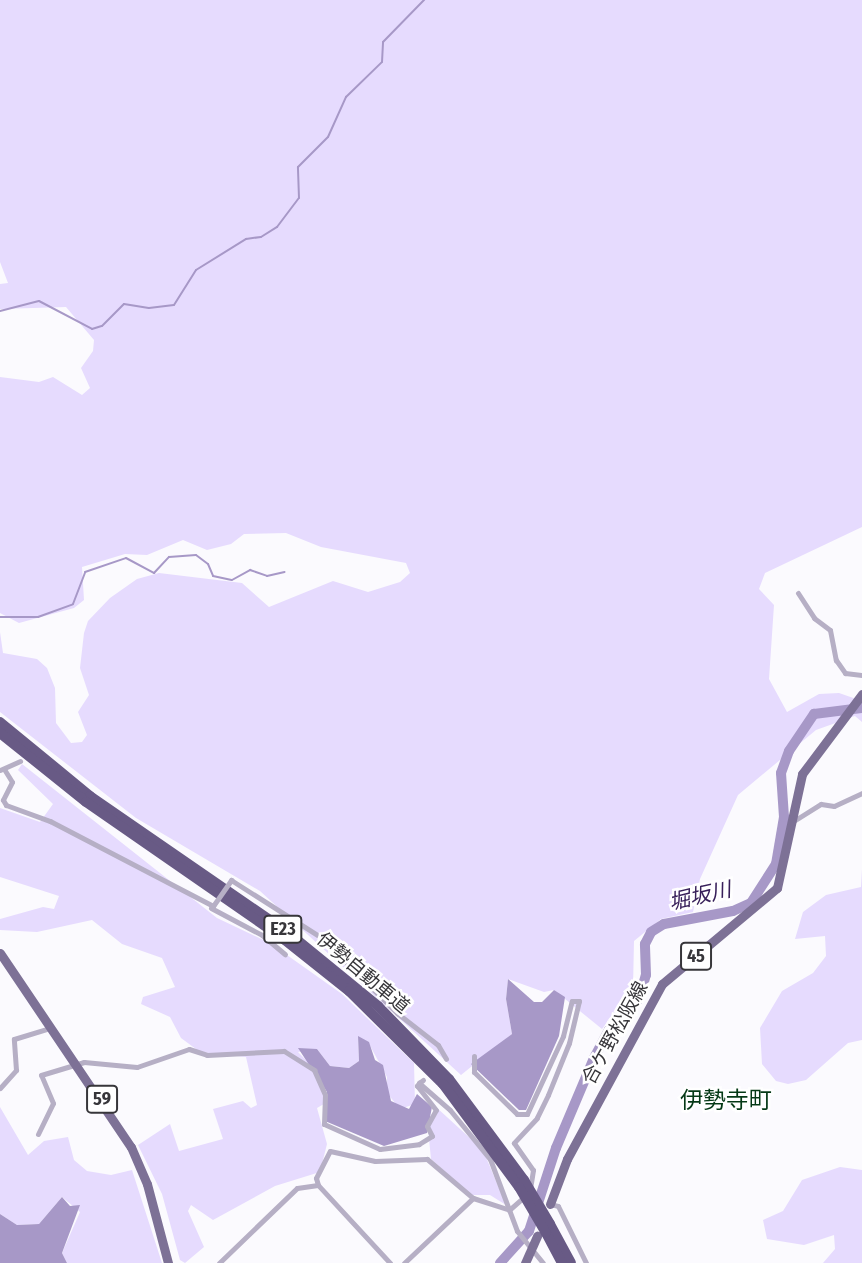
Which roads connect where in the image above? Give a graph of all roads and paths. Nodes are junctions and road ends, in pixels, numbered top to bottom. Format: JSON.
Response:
{"nodes":[{"id":1,"x":798,"y":593,"type":"dead end"},
{"id":2,"x":862,"y":676,"type":"edge"},
{"id":3,"x":862,"y":694,"type":"edge"},
{"id":4,"x":0,"y":722,"type":"edge"},
{"id":5,"x":0,"y":733,"type":"edge"},
{"id":6,"x":20,"y":761,"type":"dead end"},
{"id":7,"x":2,"y":770,"type":"edge"},
{"id":8,"x":862,"y":793,"type":"edge"},
{"id":9,"x":792,"y":822,"type":"junction"},
{"id":10,"x":212,"y":907,"type":"junction"},
{"id":11,"x":0,"y":953,"type":"edge"},
{"id":12,"x":285,"y":954,"type":"dead end"},
{"id":13,"x":53,"y":1027,"type":"junction"},
{"id":14,"x":474,"y":1056,"type":"dead end"},
{"id":15,"x":446,"y":1059,"type":"dead end"},
{"id":16,"x":79,"y":1065,"type":"junction"},
{"id":17,"x":0,"y":1088,"type":"edge"},
{"id":18,"x":38,"y":1134,"type":"dead end"},
{"id":19,"x":521,"y":1183,"type":"junction"},
{"id":20,"x":318,"y":1185,"type":"junction"},
{"id":21,"x":473,"y":1198,"type":"junction"},
{"id":22,"x":550,"y":1204,"type":"joint"},
{"id":23,"x":509,"y":1210,"type":"junction"},
{"id":24,"x":544,"y":1231,"type":"junction"},
{"id":25,"x":532,"y":1248,"type":"junction"},
{"id":26,"x":168,"y":1263,"type":"edge"},
{"id":27,"x":219,"y":1263,"type":"edge"},
{"id":28,"x":390,"y":1263,"type":"edge"},
{"id":29,"x":404,"y":1263,"type":"edge"},
{"id":30,"x":526,"y":1263,"type":"edge"},
{"id":31,"x":543,"y":1263,"type":"edge"},
{"id":32,"x":562,"y":1263,"type":"edge"},
{"id":33,"x":571,"y":1263,"type":"edge"},
{"id":34,"x":586,"y":1263,"type":"edge"}],
"edges":[{"from":1,"to":2,"type":"street"},
{"from":3,"to":9,"type":"main road","name":"合ケ野松阪線","number":"45"},
{"from":4,"to":19,"type":"highway","name":"伊勢自動車道","number":"E23"},
{"from":5,"to":19,"type":"highway","name":"伊勢自動車道","number":"E23"},
{"from":6,"to":7,"type":"street"},
{"from":7,"to":10,"type":"street"},
{"from":8,"to":9,"type":"street"},
{"from":9,"to":22,"type":"main road","name":"合ケ野松阪線","number":"45"},
{"from":10,"to":12,"type":"street"},
{"from":10,"to":15,"type":"street","bridge":true},
{"from":11,"to":13,"type":"main road","number":"59"},
{"from":13,"to":16,"type":"main road","number":"59"},
{"from":13,"to":17,"type":"street"},
{"from":14,"to":23,"type":"street"},
{"from":16,"to":18,"type":"street"},
{"from":16,"to":23,"type":"street"},
{"from":16,"to":26,"type":"main road","number":"59"},
{"from":19,"to":24,"type":"highway","name":"伊勢自動車道","number":"E23","bridge":true},
{"from":20,"to":21,"type":"street"},
{"from":20,"to":27,"type":"street"},
{"from":20,"to":28,"type":"street"},
{"from":21,"to":23,"type":"street"},
{"from":21,"to":29,"type":"street"},
{"from":22,"to":34,"type":"street"},
{"from":23,"to":25,"type":"street"},
{"from":24,"to":25,"type":"main road"},
{"from":24,"to":32,"type":"highway","name":"伊勢自動車道","number":"E23"},
{"from":24,"to":33,"type":"highway","name":"伊勢自動車道","number":"E23"},
{"from":25,"to":30,"type":"main road"},
{"from":25,"to":31,"type":"street"}]}
